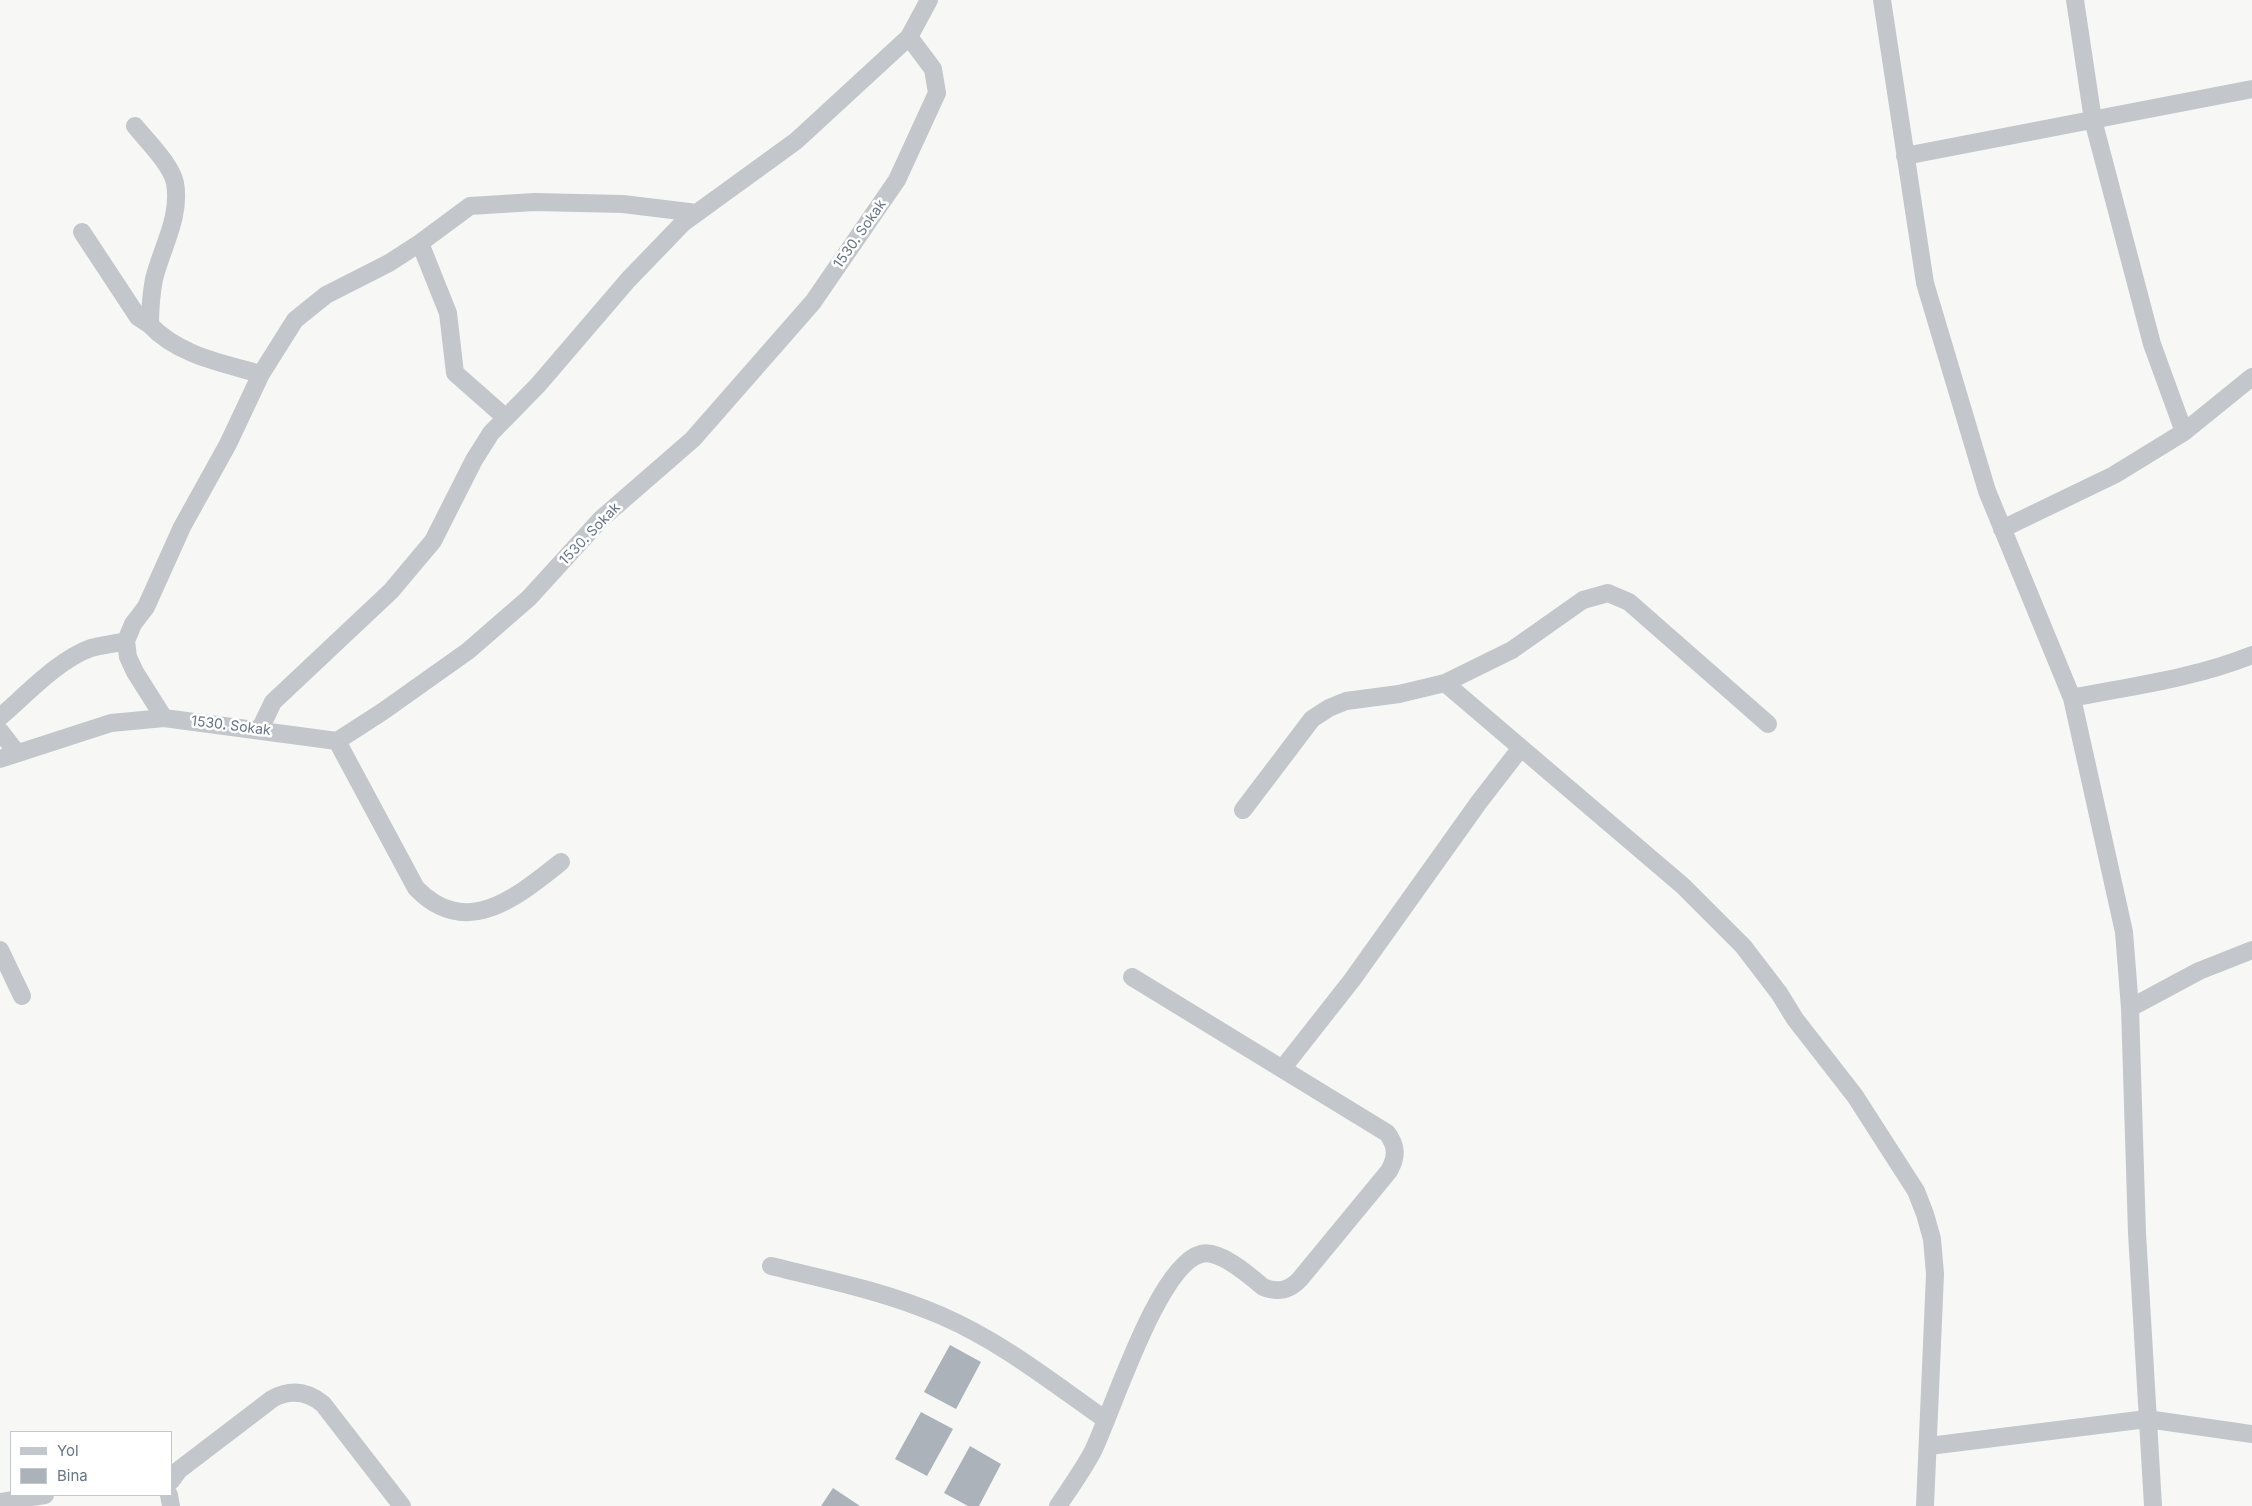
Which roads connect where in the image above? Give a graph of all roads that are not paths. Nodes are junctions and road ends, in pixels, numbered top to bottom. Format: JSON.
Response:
{"nodes":[{"id":1,"x":930,"y":0,"type":"edge"},
{"id":2,"x":1882,"y":0,"type":"edge"},
{"id":3,"x":2075,"y":0,"type":"edge"},
{"id":4,"x":909,"y":37,"type":"junction"},
{"id":5,"x":2252,"y":89,"type":"edge"},
{"id":6,"x":2093,"y":120,"type":"junction"},
{"id":7,"x":135,"y":126,"type":"dead end"},
{"id":8,"x":1905,"y":156,"type":"junction"},
{"id":9,"x":697,"y":213,"type":"junction"},
{"id":10,"x":82,"y":232,"type":"dead end"},
{"id":11,"x":420,"y":243,"type":"junction"},
{"id":12,"x":150,"y":325,"type":"junction"},
{"id":13,"x":261,"y":374,"type":"junction"},
{"id":14,"x":2252,"y":377,"type":"edge"},
{"id":15,"x":506,"y":418,"type":"junction"},
{"id":16,"x":2184,"y":432,"type":"junction"},
{"id":17,"x":2002,"y":529,"type":"junction"},
{"id":18,"x":126,"y":641,"type":"junction"},
{"id":19,"x":2252,"y":655,"type":"edge"},
{"id":20,"x":1445,"y":683,"type":"junction"},
{"id":21,"x":2072,"y":698,"type":"junction"},
{"id":22,"x":0,"y":717,"type":"edge"},
{"id":23,"x":164,"y":718,"type":"junction"},
{"id":24,"x":1768,"y":724,"type":"dead end"},
{"id":25,"x":260,"y":729,"type":"junction"},
{"id":26,"x":0,"y":731,"type":"edge"},
{"id":27,"x":337,"y":741,"type":"junction"},
{"id":28,"x":1520,"y":749,"type":"junction"},
{"id":29,"x":17,"y":753,"type":"junction"},
{"id":30,"x":0,"y":758,"type":"edge"},
{"id":31,"x":1243,"y":810,"type":"dead end"},
{"id":32,"x":561,"y":862,"type":"dead end"},
{"id":33,"x":0,"y":950,"type":"edge"},
{"id":34,"x":2252,"y":950,"type":"edge"},
{"id":35,"x":1132,"y":977,"type":"dead end"},
{"id":36,"x":22,"y":996,"type":"dead end"},
{"id":37,"x":2130,"y":1008,"type":"junction"},
{"id":38,"x":1282,"y":1069,"type":"junction"},
{"id":39,"x":771,"y":1266,"type":"dead end"},
{"id":40,"x":2147,"y":1419,"type":"junction"},
{"id":41,"x":1106,"y":1420,"type":"junction"},
{"id":42,"x":2252,"y":1434,"type":"edge"},
{"id":43,"x":1929,"y":1446,"type":"junction"},
{"id":44,"x":172,"y":1480,"type":"edge"},
{"id":45,"x":39,"y":1496,"type":"edge"},
{"id":46,"x":0,"y":1502,"type":"edge"},
{"id":47,"x":402,"y":1506,"type":"edge"},
{"id":48,"x":1058,"y":1506,"type":"edge"},
{"id":49,"x":1925,"y":1506,"type":"edge"},
{"id":50,"x":2153,"y":1506,"type":"edge"}],
"edges":[{"from":1,"to":4,"type":"street"},
{"from":2,"to":8,"type":"street"},
{"from":3,"to":6,"type":"street"},
{"from":4,"to":9,"type":"street"},
{"from":4,"to":27,"type":"street","name":"1530. Sokak"},
{"from":5,"to":6,"type":"street"},
{"from":6,"to":8,"type":"street"},
{"from":6,"to":16,"type":"street"},
{"from":7,"to":12,"type":"street"},
{"from":8,"to":17,"type":"street"},
{"from":9,"to":11,"type":"street"},
{"from":9,"to":15,"type":"street"},
{"from":10,"to":12,"type":"street"},
{"from":11,"to":13,"type":"street"},
{"from":11,"to":15,"type":"street"},
{"from":12,"to":13,"type":"street"},
{"from":13,"to":18,"type":"street"},
{"from":14,"to":16,"type":"street"},
{"from":15,"to":25,"type":"street"},
{"from":16,"to":17,"type":"street"},
{"from":17,"to":21,"type":"street"},
{"from":18,"to":22,"type":"street"},
{"from":18,"to":23,"type":"street"},
{"from":19,"to":21,"type":"street"},
{"from":20,"to":24,"type":"street"},
{"from":20,"to":28,"type":"street"},
{"from":20,"to":31,"type":"street"},
{"from":21,"to":37,"type":"street"},
{"from":23,"to":25,"type":"street","name":"1530. Sokak"},
{"from":23,"to":29,"type":"street","name":"1530. Sokak"},
{"from":25,"to":27,"type":"street","name":"1530. Sokak"},
{"from":26,"to":29,"type":"street"},
{"from":27,"to":32,"type":"street"},
{"from":28,"to":38,"type":"street"},
{"from":28,"to":43,"type":"street"},
{"from":29,"to":30,"type":"street","name":"1530. Sokak"},
{"from":33,"to":36,"type":"street"},
{"from":34,"to":37,"type":"street"},
{"from":35,"to":38,"type":"street"},
{"from":37,"to":40,"type":"street"},
{"from":38,"to":41,"type":"street"},
{"from":39,"to":41,"type":"street"},
{"from":40,"to":42,"type":"street"},
{"from":40,"to":43,"type":"street"},
{"from":40,"to":50,"type":"street"},
{"from":41,"to":48,"type":"street"},
{"from":43,"to":49,"type":"street"},
{"from":44,"to":47,"type":"street"},
{"from":45,"to":46,"type":"street"}]}
